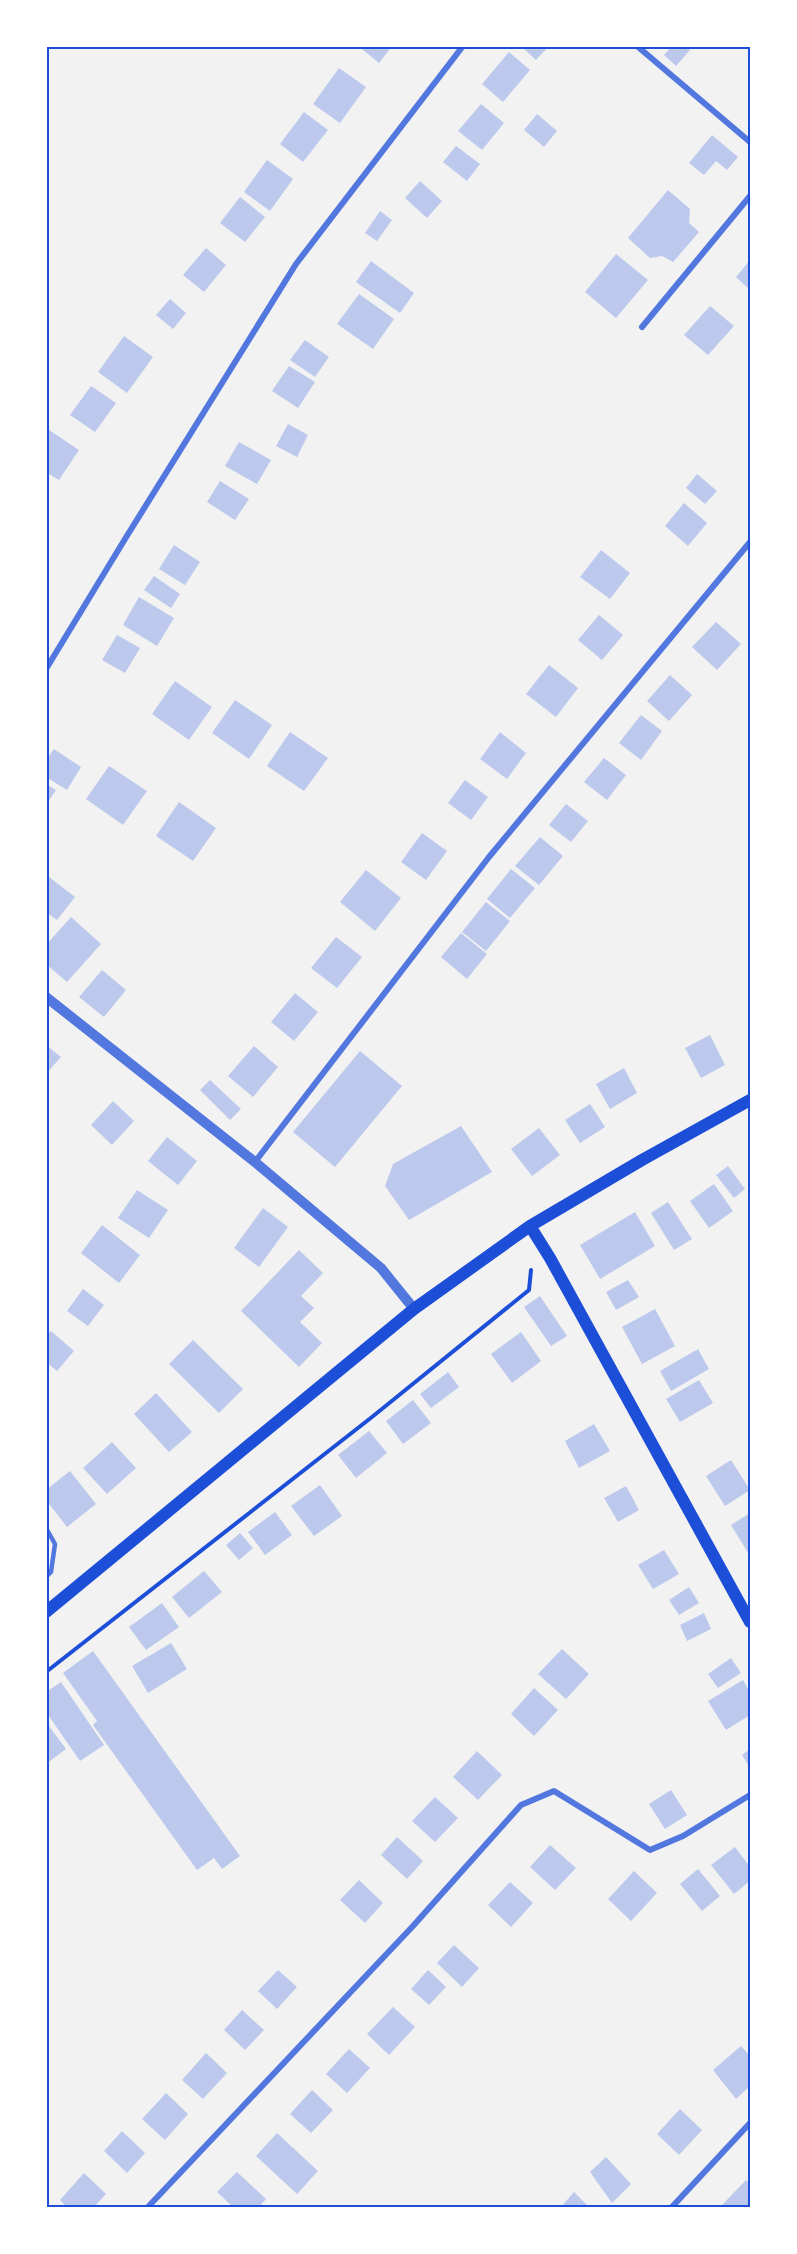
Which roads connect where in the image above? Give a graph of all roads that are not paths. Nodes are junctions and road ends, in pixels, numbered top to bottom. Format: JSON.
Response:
{"nodes":[{"id":1,"x":463,"y":46,"type":"edge"},
{"id":2,"x":637,"y":46,"type":"edge"},
{"id":3,"x":750,"y":142,"type":"edge"},
{"id":4,"x":750,"y":196,"type":"edge"},
{"id":5,"x":642,"y":327,"type":"dead end"},
{"id":6,"x":750,"y":542,"type":"edge"},
{"id":7,"x":46,"y":669,"type":"edge"},
{"id":8,"x":46,"y":997,"type":"edge"},
{"id":9,"x":750,"y":1100,"type":"edge"},
{"id":10,"x":255,"y":1162,"type":"junction"},
{"id":11,"x":530,"y":1226,"type":"junction"},
{"id":12,"x":414,"y":1310,"type":"junction"},
{"id":13,"x":46,"y":1528,"type":"edge"},
{"id":14,"x":46,"y":1577,"type":"edge"},
{"id":15,"x":49,"y":1606,"type":"edge"},
{"id":16,"x":750,"y":1622,"type":"edge"},
{"id":17,"x":750,"y":1794,"type":"edge"},
{"id":18,"x":750,"y":2123,"type":"edge"},
{"id":19,"x":147,"y":2208,"type":"edge"},
{"id":20,"x":671,"y":2208,"type":"edge"}],
"edges":[{"from":1,"to":7,"type":"street"},
{"from":2,"to":3,"type":"street"},
{"from":4,"to":5,"type":"street"},
{"from":6,"to":10,"type":"street"},
{"from":8,"to":10,"type":"street"},
{"from":9,"to":11,"type":"main road"},
{"from":10,"to":12,"type":"street"},
{"from":11,"to":12,"type":"main road"},
{"from":11,"to":16,"type":"main road"},
{"from":12,"to":15,"type":"main road"},
{"from":13,"to":14,"type":"lane"},
{"from":17,"to":19,"type":"street"},
{"from":18,"to":20,"type":"street"}]}
